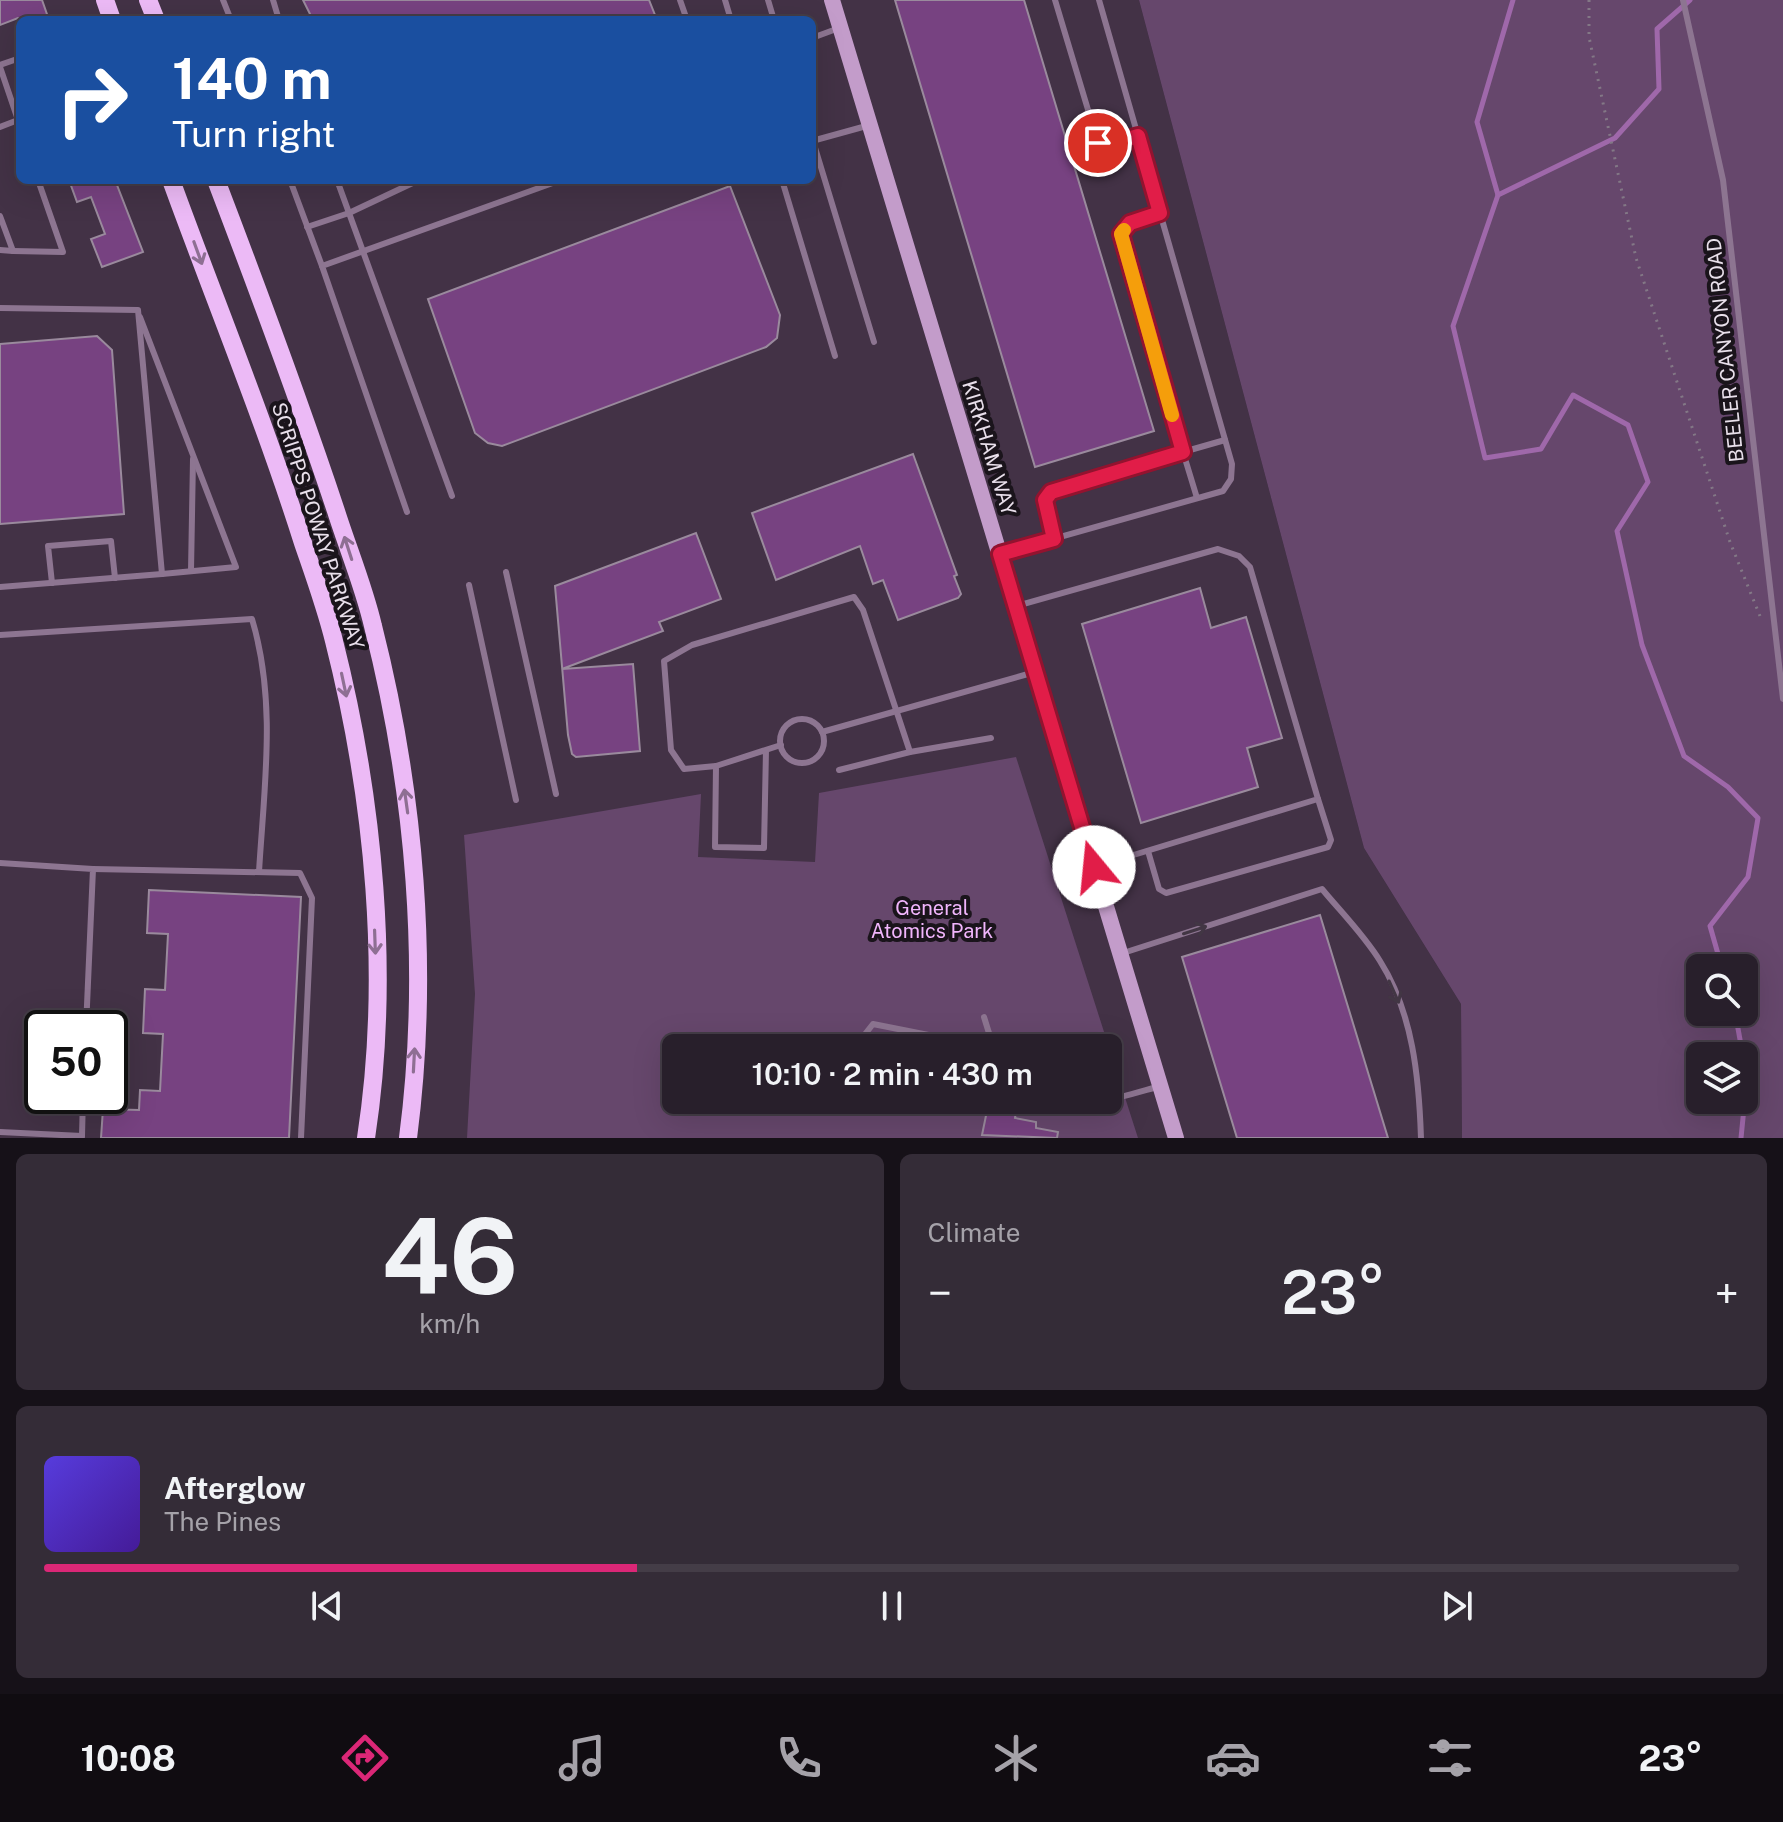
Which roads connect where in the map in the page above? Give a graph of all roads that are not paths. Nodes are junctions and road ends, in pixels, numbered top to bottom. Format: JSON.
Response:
{"nodes":[{"id":1,"x":832,"y":0,"type":"edge"},
{"id":2,"x":1055,"y":0,"type":"edge"},
{"id":3,"x":1099,"y":0,"type":"edge"},
{"id":4,"x":1683,"y":0,"type":"edge"},
{"id":5,"x":841,"y":28,"type":"junction"},
{"id":6,"x":816,"y":37,"type":"edge"},
{"id":7,"x":0,"y":66,"type":"edge"},
{"id":8,"x":16,"y":114,"type":"edge"},
{"id":9,"x":870,"y":125,"type":"junction"},
{"id":10,"x":1138,"y":136,"type":"junction"},
{"id":11,"x":816,"y":140,"type":"edge"},
{"id":12,"x":816,"y":154,"type":"edge"},
{"id":13,"x":39,"y":184,"type":"edge"},
{"id":14,"x":172,"y":184,"type":"edge"},
{"id":15,"x":217,"y":184,"type":"edge"},
{"id":16,"x":291,"y":184,"type":"edge"},
{"id":17,"x":338,"y":184,"type":"edge"},
{"id":18,"x":411,"y":184,"type":"edge"},
{"id":19,"x":550,"y":184,"type":"edge"},
{"id":20,"x":783,"y":184,"type":"edge"},
{"id":21,"x":349,"y":213,"type":"junction"},
{"id":22,"x":1160,"y":213,"type":"junction"},
{"id":23,"x":0,"y":216,"type":"edge"},
{"id":24,"x":307,"y":227,"type":"junction"},
{"id":25,"x":0,"y":250,"type":"edge"},
{"id":26,"x":13,"y":251,"type":"junction"},
{"id":27,"x":363,"y":252,"type":"junction"},
{"id":28,"x":322,"y":266,"type":"junction"},
{"id":29,"x":0,"y":308,"type":"edge"},
{"id":30,"x":138,"y":310,"type":"junction"},
{"id":31,"x":874,"y":342,"type":"dead end"},
{"id":32,"x":835,"y":356,"type":"dead end"},
{"id":33,"x":1225,"y":440,"type":"junction"},
{"id":34,"x":193,"y":452,"type":"junction"},
{"id":35,"x":1183,"y":452,"type":"junction"},
{"id":36,"x":452,"y":496,"type":"dead end"},
{"id":37,"x":1197,"y":498,"type":"junction"},
{"id":38,"x":407,"y":512,"type":"dead end"},
{"id":39,"x":1054,"y":539,"type":"junction"},
{"id":40,"x":1000,"y":554,"type":"junction"},
{"id":41,"x":191,"y":571,"type":"junction"},
{"id":42,"x":506,"y":572,"type":"dead end"},
{"id":43,"x":162,"y":574,"type":"junction"},
{"id":44,"x":115,"y":578,"type":"junction"},
{"id":45,"x":52,"y":583,"type":"junction"},
{"id":46,"x":469,"y":585,"type":"dead end"},
{"id":47,"x":0,"y":587,"type":"edge"},
{"id":48,"x":1015,"y":606,"type":"junction"},
{"id":49,"x":0,"y":635,"type":"edge"},
{"id":50,"x":1035,"y":672,"type":"junction"},
{"id":51,"x":1783,"y":699,"type":"edge"},
{"id":52,"x":897,"y":711,"type":"junction"},
{"id":53,"x":822,"y":732,"type":"junction"},
{"id":54,"x":991,"y":738,"type":"dead end"},
{"id":55,"x":781,"y":745,"type":"junction"},
{"id":56,"x":766,"y":750,"type":"junction"},
{"id":57,"x":910,"y":752,"type":"junction"},
{"id":58,"x":716,"y":766,"type":"junction"},
{"id":59,"x":839,"y":770,"type":"dead end"},
{"id":60,"x":556,"y":794,"type":"dead end"},
{"id":61,"x":1318,"y":799,"type":"junction"},
{"id":62,"x":516,"y":800,"type":"dead end"},
{"id":63,"x":1148,"y":851,"type":"junction"},
{"id":64,"x":0,"y":863,"type":"edge"},
{"id":65,"x":1094,"y":867,"type":"junction"},
{"id":66,"x":93,"y":869,"type":"junction"},
{"id":67,"x":259,"y":872,"type":"junction"},
{"id":68,"x":1120,"y":954,"type":"junction"},
{"id":69,"x":87,"y":1010,"type":"edge"},
{"id":70,"x":984,"y":1017,"type":"dead end"},
{"id":71,"x":865,"y":1034,"type":"edge"},
{"id":72,"x":925,"y":1034,"type":"edge"},
{"id":73,"x":989,"y":1034,"type":"edge"},
{"id":74,"x":1161,"y":1086,"type":"junction"},
{"id":75,"x":1122,"y":1097,"type":"edge"},
{"id":76,"x":83,"y":1114,"type":"edge"},
{"id":77,"x":0,"y":1132,"type":"edge"},
{"id":78,"x":82,"y":1137,"type":"edge"},
{"id":79,"x":301,"y":1138,"type":"edge"},
{"id":80,"x":366,"y":1138,"type":"edge"},
{"id":81,"x":408,"y":1138,"type":"edge"},
{"id":82,"x":1176,"y":1138,"type":"edge"},
{"id":83,"x":1421,"y":1138,"type":"edge"}],
"edges":[{"from":1,"to":5,"type":"main road","name":"KIRKHAM WAY"},
{"from":2,"to":10,"type":"lane"},
{"from":3,"to":10,"type":"lane"},
{"from":4,"to":51,"type":"lane","name":"BEELER CANYON ROAD"},
{"from":5,"to":6,"type":"lane"},
{"from":5,"to":9,"type":"main road","name":"KIRKHAM WAY"},
{"from":7,"to":8,"type":"lane"},
{"from":9,"to":11,"type":"lane"},
{"from":9,"to":40,"type":"main road","name":"KIRKHAM WAY"},
{"from":10,"to":22,"type":"lane"},
{"from":12,"to":31,"type":"lane"},
{"from":13,"to":26,"type":"lane"},
{"from":14,"to":80,"type":"main road","name":"SCRIPPS POWAY PARKWAY","one_way":true},
{"from":81,"to":15,"type":"main road","name":"SCRIPPS POWAY PARKWAY","one_way":true},
{"from":16,"to":24,"type":"lane"},
{"from":17,"to":21,"type":"lane"},
{"from":18,"to":21,"type":"lane"},
{"from":19,"to":27,"type":"lane"},
{"from":20,"to":32,"type":"lane"},
{"from":21,"to":24,"type":"lane"},
{"from":21,"to":27,"type":"lane"},
{"from":22,"to":33,"type":"lane"},
{"from":22,"to":35,"type":"lane"},
{"from":23,"to":26,"type":"lane"},
{"from":24,"to":28,"type":"lane"},
{"from":25,"to":26,"type":"lane"},
{"from":27,"to":28,"type":"lane"},
{"from":27,"to":36,"type":"lane"},
{"from":28,"to":38,"type":"lane"},
{"from":29,"to":30,"type":"lane"},
{"from":30,"to":34,"type":"lane"},
{"from":30,"to":43,"type":"lane"},
{"from":33,"to":35,"type":"lane"},
{"from":33,"to":37,"type":"lane"},
{"from":34,"to":41,"type":"lane"},
{"from":34,"to":41,"type":"lane"},
{"from":35,"to":37,"type":"lane"},
{"from":35,"to":39,"type":"lane"},
{"from":37,"to":39,"type":"lane"},
{"from":39,"to":40,"type":"lane"},
{"from":40,"to":48,"type":"main road","name":"KIRKHAM WAY"},
{"from":41,"to":43,"type":"lane"},
{"from":42,"to":60,"type":"lane"},
{"from":43,"to":44,"type":"lane"},
{"from":44,"to":45,"type":"lane"},
{"from":44,"to":45,"type":"lane"},
{"from":45,"to":47,"type":"lane"},
{"from":46,"to":62,"type":"lane"},
{"from":48,"to":50,"type":"main road","name":"KIRKHAM WAY"},
{"from":48,"to":61,"type":"lane"},
{"from":49,"to":67,"type":"lane"},
{"from":50,"to":52,"type":"lane"},
{"from":50,"to":65,"type":"main road","name":"KIRKHAM WAY"},
{"from":52,"to":53,"type":"lane"},
{"from":52,"to":57,"type":"lane"},
{"from":52,"to":58,"type":"lane"},
{"from":53,"to":55,"type":"lane"},
{"from":53,"to":55,"type":"lane"},
{"from":54,"to":57,"type":"lane"},
{"from":55,"to":56,"type":"lane"},
{"from":56,"to":58,"type":"lane"},
{"from":56,"to":58,"type":"lane"},
{"from":57,"to":59,"type":"lane"},
{"from":61,"to":63,"type":"lane"},
{"from":61,"to":63,"type":"lane"},
{"from":63,"to":65,"type":"lane"},
{"from":64,"to":66,"type":"lane"},
{"from":65,"to":68,"type":"main road","name":"KIRKHAM WAY"},
{"from":66,"to":67,"type":"lane"},
{"from":66,"to":69,"type":"lane"},
{"from":67,"to":79,"type":"lane"},
{"from":68,"to":74,"type":"main road","name":"KIRKHAM WAY"},
{"from":68,"to":83,"type":"lane","one_way":true},
{"from":70,"to":73,"type":"lane"},
{"from":71,"to":72,"type":"lane"},
{"from":74,"to":75,"type":"lane"},
{"from":74,"to":82,"type":"main road","name":"KIRKHAM WAY"},
{"from":76,"to":78,"type":"lane"},
{"from":77,"to":78,"type":"lane"}]}
